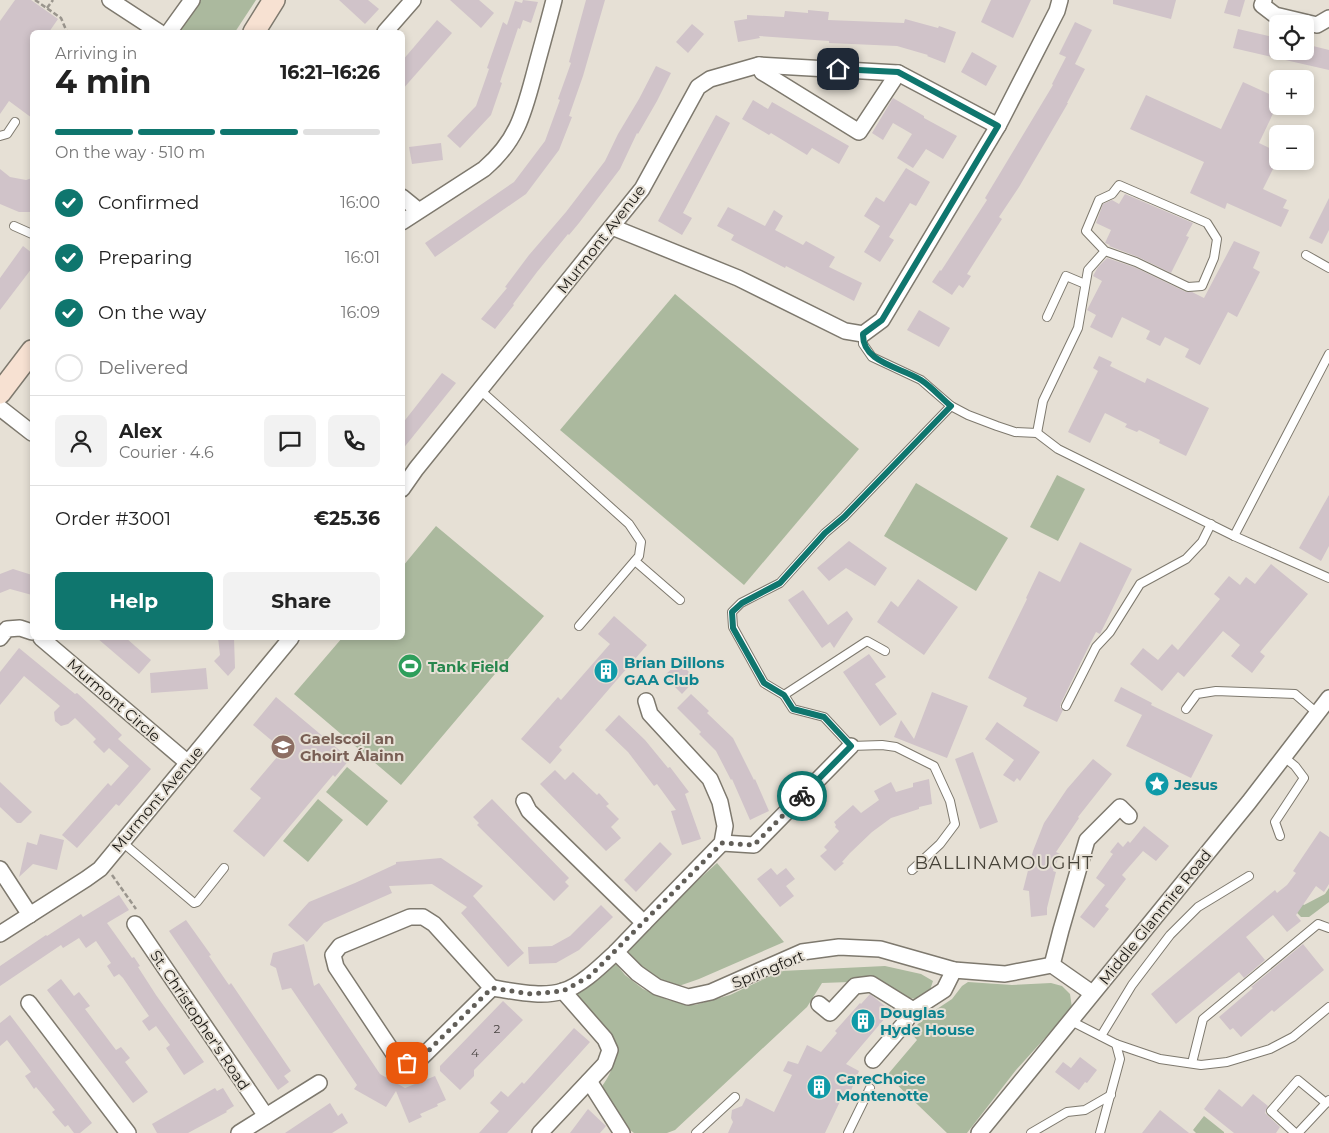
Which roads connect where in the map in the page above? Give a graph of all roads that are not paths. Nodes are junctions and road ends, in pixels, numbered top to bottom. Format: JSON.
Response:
{"nodes":[{"id":1,"x":110,"y":0,"type":"edge"},
{"id":2,"x":192,"y":0,"type":"edge"},
{"id":3,"x":274,"y":0,"type":"edge"},
{"id":4,"x":554,"y":0,"type":"edge"},
{"id":5,"x":1060,"y":0,"type":"edge"},
{"id":6,"x":1264,"y":0,"type":"edge"},
{"id":7,"x":407,"y":2,"type":"edge"},
{"id":8,"x":1329,"y":18,"type":"edge"},
{"id":9,"x":156,"y":30,"type":"edge"},
{"id":10,"x":170,"y":30,"type":"edge"},
{"id":11,"x":255,"y":30,"type":"edge"},
{"id":12,"x":386,"y":30,"type":"edge"},
{"id":13,"x":759,"y":65,"type":"junction"},
{"id":14,"x":898,"y":72,"type":"junction"},
{"id":15,"x":15,"y":122,"type":"dead end"},
{"id":16,"x":998,"y":126,"type":"junction"},
{"id":17,"x":0,"y":136,"type":"edge"},
{"id":18,"x":405,"y":199,"type":"edge"},
{"id":19,"x":418,"y":210,"type":"junction"},
{"id":20,"x":405,"y":220,"type":"edge"},
{"id":21,"x":14,"y":226,"type":"dead end"},
{"id":22,"x":612,"y":228,"type":"junction"},
{"id":23,"x":30,"y":233,"type":"edge"},
{"id":24,"x":1105,"y":251,"type":"junction"},
{"id":25,"x":1306,"y":255,"type":"dead end"},
{"id":26,"x":1329,"y":268,"type":"edge"},
{"id":27,"x":1085,"y":284,"type":"junction"},
{"id":28,"x":1047,"y":317,"type":"dead end"},
{"id":29,"x":863,"y":334,"type":"junction"},
{"id":30,"x":30,"y":354,"type":"edge"},
{"id":31,"x":1329,"y":354,"type":"edge"},
{"id":32,"x":480,"y":390,"type":"junction"},
{"id":33,"x":0,"y":393,"type":"edge"},
{"id":34,"x":951,"y":406,"type":"junction"},
{"id":35,"x":0,"y":408,"type":"edge"},
{"id":36,"x":30,"y":431,"type":"edge"},
{"id":37,"x":1036,"y":433,"type":"junction"},
{"id":38,"x":405,"y":485,"type":"edge"},
{"id":39,"x":1210,"y":524,"type":"junction"},
{"id":40,"x":1234,"y":536,"type":"junction"},
{"id":41,"x":634,"y":561,"type":"junction"},
{"id":42,"x":1329,"y":578,"type":"edge"},
{"id":43,"x":680,"y":600,"type":"dead end"},
{"id":44,"x":579,"y":626,"type":"dead end"},
{"id":45,"x":30,"y":631,"type":"edge"},
{"id":46,"x":0,"y":638,"type":"edge"},
{"id":47,"x":43,"y":640,"type":"edge"},
{"id":48,"x":282,"y":641,"type":"edge"},
{"id":49,"x":885,"y":651,"type":"dead end"},
{"id":50,"x":784,"y":695,"type":"junction"},
{"id":51,"x":1329,"y":698,"type":"edge"},
{"id":52,"x":646,"y":701,"type":"dead end"},
{"id":53,"x":1066,"y":706,"type":"dead end"},
{"id":54,"x":1186,"y":709,"type":"dead end"},
{"id":55,"x":1317,"y":713,"type":"junction"},
{"id":56,"x":851,"y":746,"type":"junction"},
{"id":57,"x":1284,"y":757,"type":"junction"},
{"id":58,"x":188,"y":763,"type":"junction"},
{"id":59,"x":524,"y":801,"type":"dead end"},
{"id":60,"x":1129,"y":816,"type":"dead end"},
{"id":61,"x":1280,"y":836,"type":"dead end"},
{"id":62,"x":122,"y":842,"type":"junction"},
{"id":63,"x":722,"y":843,"type":"junction"},
{"id":64,"x":224,"y":868,"type":"dead end"},
{"id":65,"x":0,"y":869,"type":"edge"},
{"id":66,"x":912,"y":870,"type":"dead end"},
{"id":67,"x":1249,"y":876,"type":"dead end"},
{"id":68,"x":30,"y":915,"type":"junction"},
{"id":69,"x":644,"y":923,"type":"junction"},
{"id":70,"x":135,"y":924,"type":"road end"},
{"id":71,"x":1329,"y":928,"type":"edge"},
{"id":72,"x":0,"y":934,"type":"edge"},
{"id":73,"x":616,"y":952,"type":"junction"},
{"id":74,"x":1052,"y":965,"type":"junction"},
{"id":75,"x":954,"y":970,"type":"junction"},
{"id":76,"x":492,"y":988,"type":"junction"},
{"id":77,"x":563,"y":991,"type":"junction"},
{"id":78,"x":1092,"y":993,"type":"junction"},
{"id":79,"x":29,"y":1003,"type":"dead end"},
{"id":80,"x":819,"y":1004,"type":"dead end"},
{"id":81,"x":1329,"y":1007,"type":"edge"},
{"id":82,"x":913,"y":1010,"type":"junction"},
{"id":83,"x":1071,"y":1021,"type":"junction"},
{"id":84,"x":1101,"y":1036,"type":"junction"},
{"id":85,"x":1116,"y":1044,"type":"junction"},
{"id":86,"x":873,"y":1060,"type":"dead end"},
{"id":87,"x":1192,"y":1064,"type":"junction"},
{"id":88,"x":589,"y":1081,"type":"junction"},
{"id":89,"x":319,"y":1083,"type":"dead end"},
{"id":90,"x":870,"y":1088,"type":"dead end"},
{"id":91,"x":1111,"y":1095,"type":"junction"},
{"id":92,"x":735,"y":1097,"type":"dead end"},
{"id":93,"x":1328,"y":1102,"type":"edge"},
{"id":94,"x":266,"y":1116,"type":"junction"},
{"id":95,"x":128,"y":1133,"type":"edge"},
{"id":96,"x":239,"y":1133,"type":"edge"},
{"id":97,"x":540,"y":1133,"type":"edge"},
{"id":98,"x":622,"y":1133,"type":"edge"},
{"id":99,"x":696,"y":1133,"type":"edge"},
{"id":100,"x":848,"y":1133,"type":"edge"},
{"id":101,"x":979,"y":1133,"type":"edge"},
{"id":102,"x":1031,"y":1133,"type":"edge"},
{"id":103,"x":1100,"y":1133,"type":"edge"},
{"id":104,"x":1297,"y":1133,"type":"edge"}],
"edges":[{"from":1,"to":9,"type":"street"},
{"from":2,"to":10,"type":"street"},
{"from":3,"to":11,"type":"street"},
{"from":4,"to":19,"type":"street"},
{"from":5,"to":16,"type":"street"},
{"from":6,"to":8,"type":"street"},
{"from":7,"to":12,"type":"street"},
{"from":13,"to":14,"type":"street","name":"Murmont Avenue"},
{"from":13,"to":14,"type":"street"},
{"from":13,"to":22,"type":"street","name":"Murmont Avenue"},
{"from":14,"to":16,"type":"street","name":"Murmont Avenue"},
{"from":15,"to":17,"type":"lane"},
{"from":16,"to":29,"type":"street"},
{"from":18,"to":19,"type":"street"},
{"from":19,"to":20,"type":"street"},
{"from":21,"to":23,"type":"lane"},
{"from":22,"to":29,"type":"street"},
{"from":22,"to":32,"type":"street","name":"Murmont Avenue"},
{"from":24,"to":24,"type":"lane"},
{"from":24,"to":27,"type":"lane"},
{"from":25,"to":26,"type":"lane"},
{"from":27,"to":28,"type":"lane"},
{"from":27,"to":37,"type":"lane"},
{"from":29,"to":34,"type":"lane"},
{"from":30,"to":33,"type":"street"},
{"from":31,"to":40,"type":"lane"},
{"from":32,"to":38,"type":"street","name":"Murmont Avenue"},
{"from":32,"to":41,"type":"lane"},
{"from":34,"to":37,"type":"lane"},
{"from":34,"to":50,"type":"lane"},
{"from":35,"to":36,"type":"street"},
{"from":37,"to":39,"type":"lane"},
{"from":39,"to":40,"type":"lane"},
{"from":39,"to":53,"type":"lane"},
{"from":40,"to":42,"type":"lane"},
{"from":41,"to":43,"type":"lane"},
{"from":41,"to":44,"type":"lane"},
{"from":45,"to":46,"type":"street"},
{"from":47,"to":58,"type":"street","name":"Murmont Circle"},
{"from":48,"to":58,"type":"street","name":"Murmont Avenue"},
{"from":49,"to":50,"type":"lane"},
{"from":50,"to":56,"type":"lane"},
{"from":51,"to":55,"type":"street","name":"Middle Glanmire Road"},
{"from":52,"to":63,"type":"street"},
{"from":54,"to":55,"type":"lane"},
{"from":55,"to":57,"type":"street","name":"Middle Glanmire Road"},
{"from":56,"to":63,"type":"street"},
{"from":56,"to":66,"type":"lane"},
{"from":57,"to":61,"type":"lane"},
{"from":57,"to":78,"type":"street","name":"Middle Glanmire Road"},
{"from":58,"to":62,"type":"street","name":"Murmont Avenue"},
{"from":59,"to":69,"type":"street"},
{"from":60,"to":74,"type":"street"},
{"from":62,"to":64,"type":"lane"},
{"from":62,"to":68,"type":"street","name":"Murmont Avenue"},
{"from":63,"to":69,"type":"street"},
{"from":65,"to":68,"type":"street"},
{"from":67,"to":84,"type":"lane"},
{"from":68,"to":72,"type":"street","name":"Murmont Avenue"},
{"from":69,"to":73,"type":"street"},
{"from":70,"to":94,"type":"street","name":"St. Christopher's Road"},
{"from":71,"to":87,"type":"lane"},
{"from":73,"to":75,"type":"street","name":"Springfort"},
{"from":73,"to":77,"type":"street"},
{"from":74,"to":75,"type":"street","name":"Springfort"},
{"from":74,"to":78,"type":"street"},
{"from":75,"to":82,"type":"street"},
{"from":76,"to":76,"type":"street"},
{"from":76,"to":77,"type":"street"},
{"from":77,"to":88,"type":"street"},
{"from":78,"to":83,"type":"street","name":"Middle Glanmire Road"},
{"from":79,"to":95,"type":"street"},
{"from":80,"to":82,"type":"street"},
{"from":81,"to":87,"type":"lane"},
{"from":82,"to":86,"type":"street"},
{"from":83,"to":84,"type":"lane"},
{"from":83,"to":101,"type":"street","name":"Middle Glanmire Road"},
{"from":84,"to":85,"type":"lane"},
{"from":85,"to":87,"type":"lane"},
{"from":85,"to":91,"type":"lane"},
{"from":88,"to":97,"type":"street"},
{"from":88,"to":98,"type":"street"},
{"from":89,"to":94,"type":"street"},
{"from":90,"to":100,"type":"lane"},
{"from":91,"to":102,"type":"lane"},
{"from":91,"to":103,"type":"lane"},
{"from":92,"to":99,"type":"lane"},
{"from":93,"to":104,"type":"lane"},
{"from":93,"to":104,"type":"lane"},
{"from":94,"to":96,"type":"street"}]}
